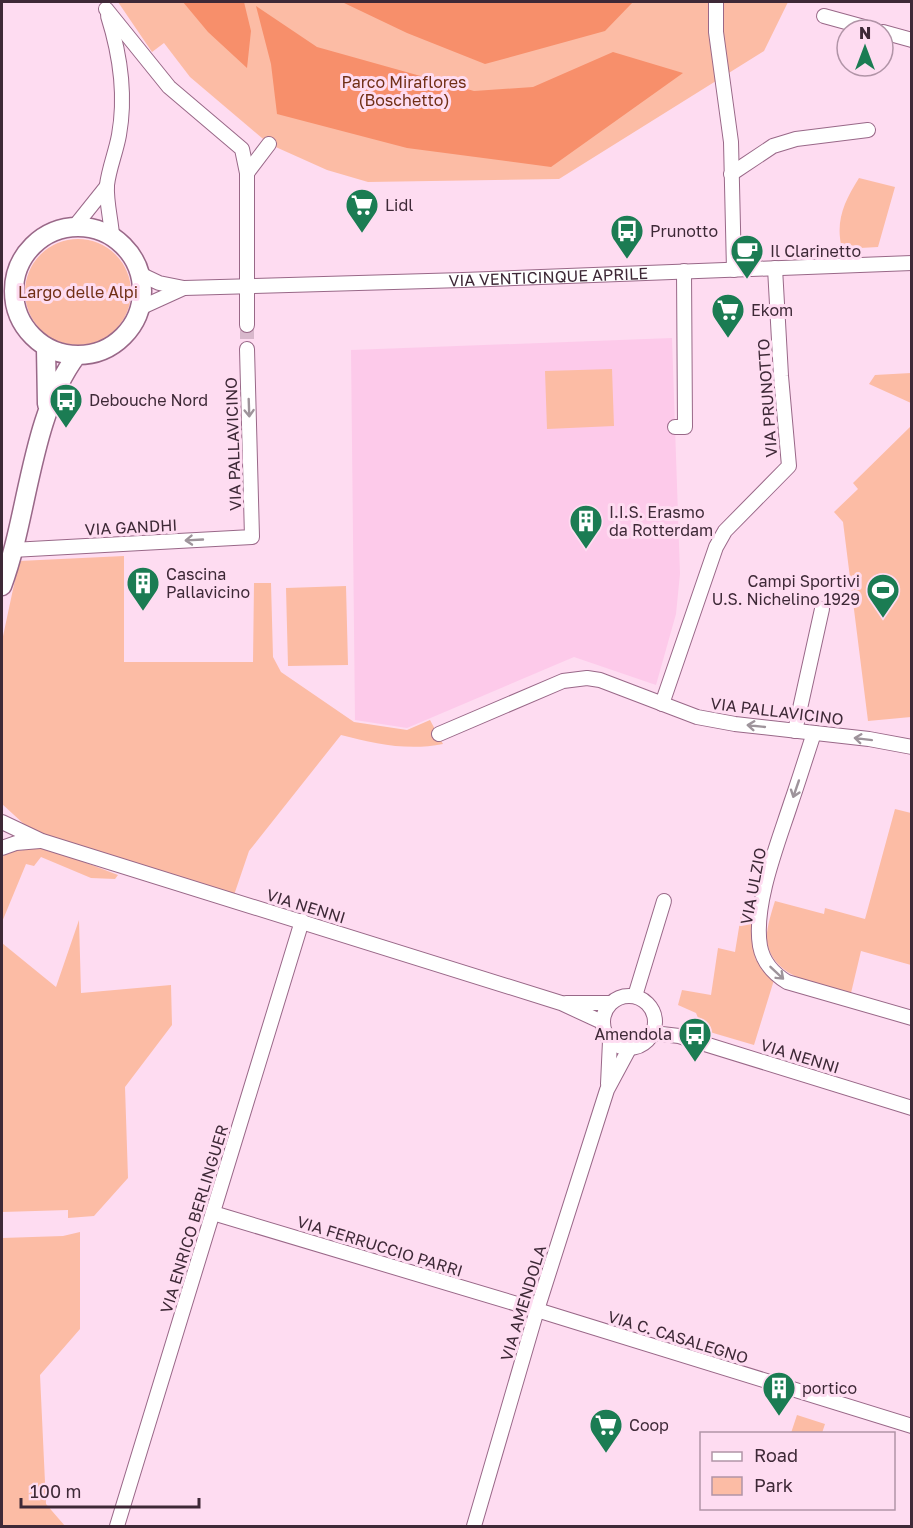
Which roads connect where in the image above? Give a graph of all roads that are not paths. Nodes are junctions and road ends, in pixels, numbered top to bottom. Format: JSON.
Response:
{"nodes":[{"id":1,"x":716,"y":2,"type":"edge"},
{"id":2,"x":104,"y":5,"type":"edge"},
{"id":3,"x":824,"y":16,"type":"dead end"},
{"id":4,"x":835,"y":19,"type":"edge"},
{"id":5,"x":895,"y":35,"type":"edge"},
{"id":6,"x":912,"y":40,"type":"edge"},
{"id":7,"x":868,"y":130,"type":"dead end"},
{"id":8,"x":270,"y":144,"type":"dead end"},
{"id":9,"x":247,"y":173,"type":"junction"},
{"id":10,"x":731,"y":174,"type":"junction"},
{"id":11,"x":107,"y":186,"type":"junction"},
{"id":12,"x":75,"y":226,"type":"junction"},
{"id":13,"x":112,"y":236,"type":"junction"},
{"id":14,"x":912,"y":263,"type":"edge"},
{"id":15,"x":775,"y":268,"type":"junction"},
{"id":16,"x":735,"y":270,"type":"junction"},
{"id":17,"x":684,"y":271,"type":"junction"},
{"id":18,"x":140,"y":274,"type":"junction"},
{"id":19,"x":8,"y":277,"type":"edge"},
{"id":20,"x":247,"y":287,"type":"junction"},
{"id":21,"x":184,"y":288,"type":"junction"},
{"id":22,"x":140,"y":308,"type":"junction"},
{"id":23,"x":10,"y":314,"type":"edge"},
{"id":24,"x":247,"y":325,"type":"tunnel mouth"},
{"id":25,"x":46,"y":348,"type":"junction"},
{"id":26,"x":247,"y":349,"type":"tunnel mouth"},
{"id":27,"x":77,"y":355,"type":"junction"},
{"id":28,"x":48,"y":412,"type":"junction"},
{"id":29,"x":675,"y":427,"type":"dead end"},
{"id":30,"x":252,"y":537,"type":"joint"},
{"id":31,"x":12,"y":549,"type":"junction"},
{"id":32,"x":2,"y":588,"type":"edge"},
{"id":33,"x":822,"y":609,"type":"dead end"},
{"id":34,"x":663,"y":704,"type":"junction"},
{"id":35,"x":795,"y":731,"type":"junction"},
{"id":36,"x":439,"y":734,"type":"dead end"},
{"id":37,"x":814,"y":734,"type":"junction"},
{"id":38,"x":912,"y":747,"type":"edge"},
{"id":39,"x":2,"y":810,"type":"edge"},
{"id":40,"x":2,"y":822,"type":"edge"},
{"id":41,"x":2,"y":836,"type":"edge"},
{"id":42,"x":42,"y":841,"type":"junction"},
{"id":43,"x":2,"y":848,"type":"edge"},
{"id":44,"x":664,"y":901,"type":"dead end"},
{"id":45,"x":302,"y":921,"type":"junction"},
{"id":46,"x":635,"y":996,"type":"junction"},
{"id":47,"x":561,"y":1003,"type":"junction"},
{"id":48,"x":610,"y":1003,"type":"junction"},
{"id":49,"x":912,"y":1018,"type":"edge"},
{"id":50,"x":602,"y":1022,"type":"junction"},
{"id":51,"x":654,"y":1028,"type":"junction"},
{"id":52,"x":610,"y":1041,"type":"junction"},
{"id":53,"x":629,"y":1049,"type":"junction"},
{"id":54,"x":607,"y":1090,"type":"junction"},
{"id":55,"x":912,"y":1108,"type":"edge"},
{"id":56,"x":213,"y":1213,"type":"junction"},
{"id":57,"x":537,"y":1310,"type":"junction"},
{"id":58,"x":912,"y":1426,"type":"edge"},
{"id":59,"x":117,"y":1527,"type":"edge"},
{"id":60,"x":474,"y":1527,"type":"edge"}],
"edges":[{"from":1,"to":10,"type":"street"},
{"from":2,"to":9,"type":"street"},
{"from":2,"to":11,"type":"street"},
{"from":3,"to":4,"type":"street"},
{"from":5,"to":6,"type":"street"},
{"from":7,"to":10,"type":"street"},
{"from":8,"to":9,"type":"street"},
{"from":9,"to":20,"type":"street"},
{"from":10,"to":16,"type":"street"},
{"from":11,"to":12,"type":"street"},
{"from":11,"to":13,"type":"street"},
{"from":12,"to":13,"type":"main road"},
{"from":12,"to":19,"type":"main road"},
{"from":13,"to":18,"type":"main road"},
{"from":14,"to":15,"type":"street","name":"VIA VENTICINQUE APRILE"},
{"from":15,"to":16,"type":"street","name":"VIA VENTICINQUE APRILE"},
{"from":15,"to":34,"type":"street","name":"VIA PRUNOTTO"},
{"from":16,"to":17,"type":"street","name":"VIA VENTICINQUE APRILE"},
{"from":17,"to":20,"type":"street","name":"VIA VENTICINQUE APRILE"},
{"from":17,"to":29,"type":"street"},
{"from":18,"to":21,"type":"street","name":"VIA VENTICINQUE APRILE"},
{"from":18,"to":22,"type":"main road"},
{"from":19,"to":23,"type":"main road"},
{"from":20,"to":21,"type":"street","name":"VIA VENTICINQUE APRILE"},
{"from":20,"to":24,"type":"street"},
{"from":21,"to":22,"type":"street","name":"VIA VENTICINQUE APRILE"},
{"from":22,"to":27,"type":"main road"},
{"from":23,"to":25,"type":"main road"},
{"from":25,"to":27,"type":"main road"},
{"from":25,"to":28,"type":"main road"},
{"from":26,"to":30,"type":"street","name":"VIA PALLAVICINO","one_way":true},
{"from":27,"to":28,"type":"main road"},
{"from":28,"to":31,"type":"main road"},
{"from":30,"to":31,"type":"street","name":"VIA GANDHI","one_way":true},
{"from":31,"to":32,"type":"main road"},
{"from":33,"to":35,"type":"street"},
{"from":35,"to":34,"type":"street","name":"VIA PALLAVICINO","one_way":true},
{"from":34,"to":36,"type":"street","name":"VIA PALLAVICINO"},
{"from":35,"to":37,"type":"street","name":"VIA PALLAVICINO"},
{"from":38,"to":37,"type":"street","name":"VIA PALLAVICINO","one_way":true},
{"from":37,"to":49,"type":"street","name":"VIA ULZIO","one_way":true},
{"from":39,"to":42,"type":"street","name":"VIA NENNI"},
{"from":40,"to":42,"type":"street","name":"VIA NENNI"},
{"from":41,"to":42,"type":"street","name":"VIA NENNI"},
{"from":42,"to":43,"type":"street","name":"VIA NENNI"},
{"from":42,"to":45,"type":"street","name":"VIA NENNI"},
{"from":44,"to":46,"type":"street"},
{"from":45,"to":47,"type":"street","name":"VIA NENNI"},
{"from":45,"to":56,"type":"street","name":"VIA ENRICO BERLINGUER"},
{"from":46,"to":48,"type":"street"},
{"from":46,"to":51,"type":"street"},
{"from":47,"to":48,"type":"street","name":"VIA NENNI"},
{"from":47,"to":50,"type":"street","name":"VIA NENNI"},
{"from":48,"to":50,"type":"street"},
{"from":50,"to":52,"type":"street"},
{"from":51,"to":53,"type":"street"},
{"from":51,"to":55,"type":"street","name":"VIA NENNI"},
{"from":52,"to":53,"type":"street"},
{"from":52,"to":54,"type":"street","name":"VIA AMENDOLA"},
{"from":53,"to":54,"type":"street","name":"VIA AMENDOLA"},
{"from":54,"to":57,"type":"street","name":"VIA AMENDOLA"},
{"from":56,"to":57,"type":"street","name":"VIA FERRUCCIO PARRI"},
{"from":56,"to":59,"type":"street","name":"VIA ENRICO BERLINGUER"},
{"from":57,"to":58,"type":"street","name":"VIA C. CASALEGNO"},
{"from":57,"to":60,"type":"street","name":"VIA AMENDOLA"}]}
